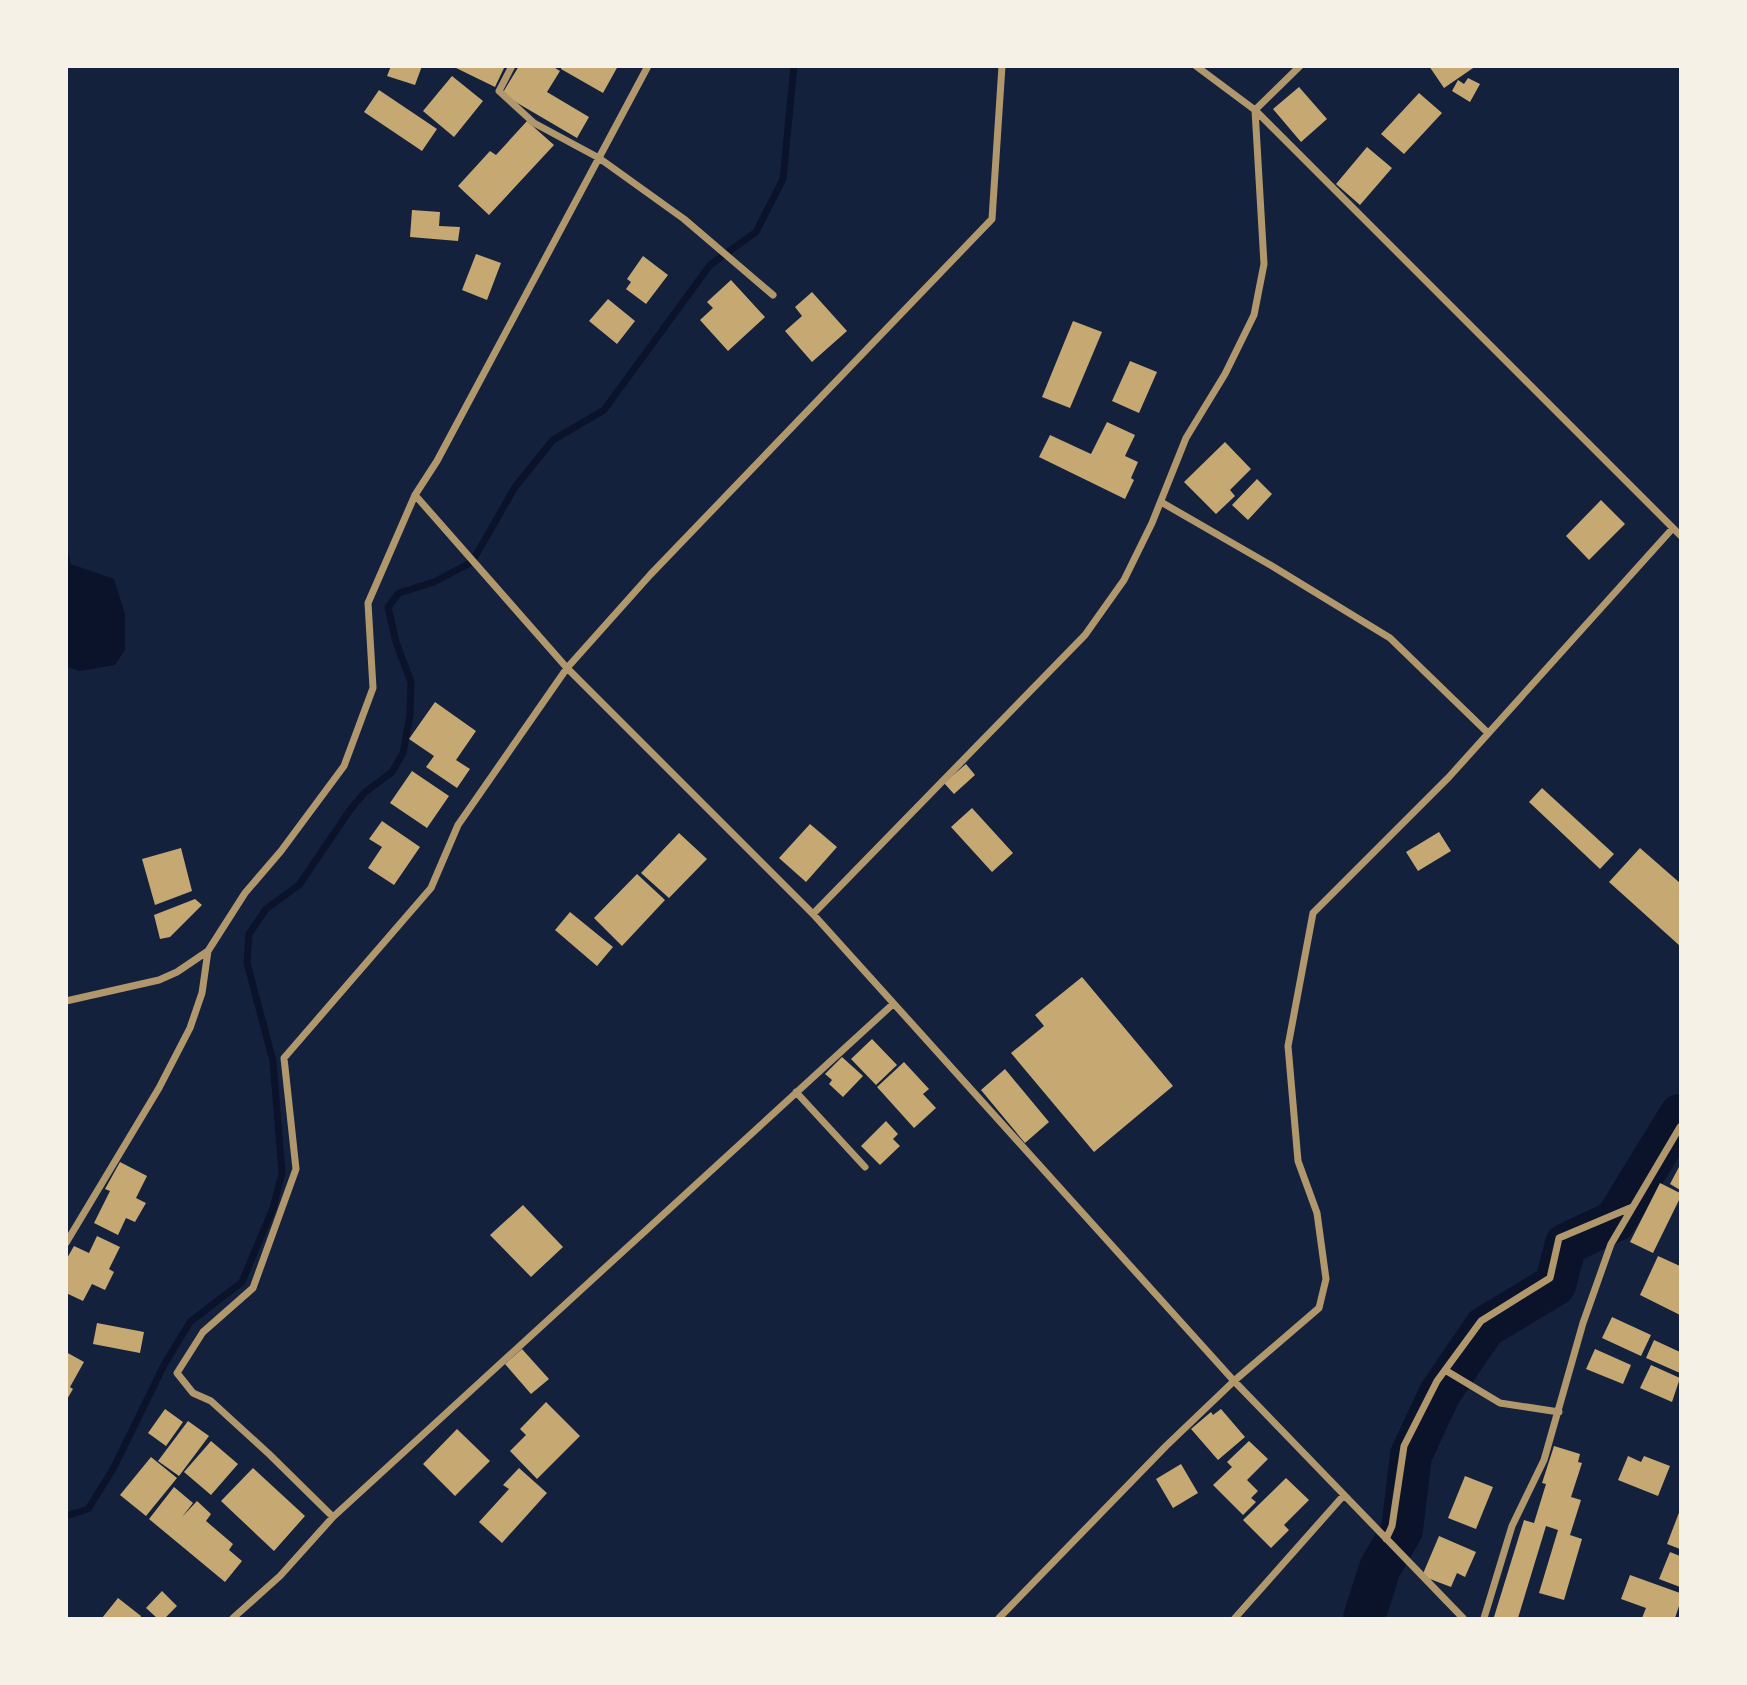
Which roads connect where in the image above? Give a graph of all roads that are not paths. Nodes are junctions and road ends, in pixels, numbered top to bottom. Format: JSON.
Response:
{"nodes":[{"id":1,"x":512,"y":66,"type":"edge"},
{"id":2,"x":648,"y":66,"type":"edge"},
{"id":3,"x":1002,"y":66,"type":"edge"},
{"id":4,"x":1196,"y":66,"type":"edge"},
{"id":5,"x":1300,"y":66,"type":"edge"},
{"id":6,"x":1255,"y":110,"type":"junction"},
{"id":7,"x":599,"y":158,"type":"junction"},
{"id":8,"x":773,"y":295,"type":"dead end"},
{"id":9,"x":415,"y":495,"type":"junction"},
{"id":10,"x":1161,"y":502,"type":"junction"},
{"id":11,"x":1672,"y":528,"type":"junction"},
{"id":12,"x":1681,"y":535,"type":"edge"},
{"id":13,"x":567,"y":668,"type":"junction"},
{"id":14,"x":1488,"y":733,"type":"junction"},
{"id":15,"x":813,"y":914,"type":"junction"},
{"id":16,"x":208,"y":951,"type":"junction"},
{"id":17,"x":66,"y":1002,"type":"edge"},
{"id":18,"x":892,"y":1004,"type":"junction"},
{"id":19,"x":796,"y":1092,"type":"junction"},
{"id":20,"x":1681,"y":1127,"type":"edge"},
{"id":21,"x":865,"y":1167,"type":"dead end"},
{"id":22,"x":1630,"y":1208,"type":"junction"},
{"id":23,"x":66,"y":1244,"type":"edge"},
{"id":24,"x":1445,"y":1370,"type":"junction"},
{"id":25,"x":1234,"y":1381,"type":"junction"},
{"id":26,"x":1559,"y":1412,"type":"junction"},
{"id":27,"x":1344,"y":1495,"type":"junction"},
{"id":28,"x":333,"y":1517,"type":"junction"},
{"id":29,"x":1386,"y":1539,"type":"junction"},
{"id":30,"x":233,"y":1619,"type":"edge"},
{"id":31,"x":999,"y":1619,"type":"edge"},
{"id":32,"x":1235,"y":1619,"type":"edge"},
{"id":33,"x":1463,"y":1619,"type":"edge"},
{"id":34,"x":1484,"y":1619,"type":"edge"}],
"edges":[{"from":1,"to":7,"type":"street"},
{"from":2,"to":7,"type":"street"},
{"from":3,"to":13,"type":"street"},
{"from":4,"to":6,"type":"street"},
{"from":5,"to":6,"type":"street"},
{"from":6,"to":10,"type":"street"},
{"from":6,"to":11,"type":"street"},
{"from":7,"to":8,"type":"street"},
{"from":7,"to":9,"type":"street"},
{"from":9,"to":13,"type":"street"},
{"from":9,"to":16,"type":"street"},
{"from":10,"to":14,"type":"street"},
{"from":10,"to":15,"type":"street"},
{"from":11,"to":12,"type":"street"},
{"from":11,"to":14,"type":"street"},
{"from":13,"to":15,"type":"street"},
{"from":13,"to":28,"type":"street"},
{"from":14,"to":25,"type":"street"},
{"from":15,"to":18,"type":"street"},
{"from":16,"to":17,"type":"street"},
{"from":16,"to":23,"type":"street"},
{"from":18,"to":19,"type":"street"},
{"from":18,"to":25,"type":"street"},
{"from":19,"to":21,"type":"street"},
{"from":19,"to":28,"type":"street"},
{"from":20,"to":22,"type":"street"},
{"from":22,"to":24,"type":"street"},
{"from":22,"to":26,"type":"street"},
{"from":24,"to":26,"type":"street"},
{"from":24,"to":29,"type":"street"},
{"from":25,"to":27,"type":"street"},
{"from":25,"to":31,"type":"street"},
{"from":26,"to":34,"type":"street"},
{"from":27,"to":29,"type":"street"},
{"from":27,"to":32,"type":"street"},
{"from":28,"to":30,"type":"street"},
{"from":29,"to":33,"type":"street"}]}
